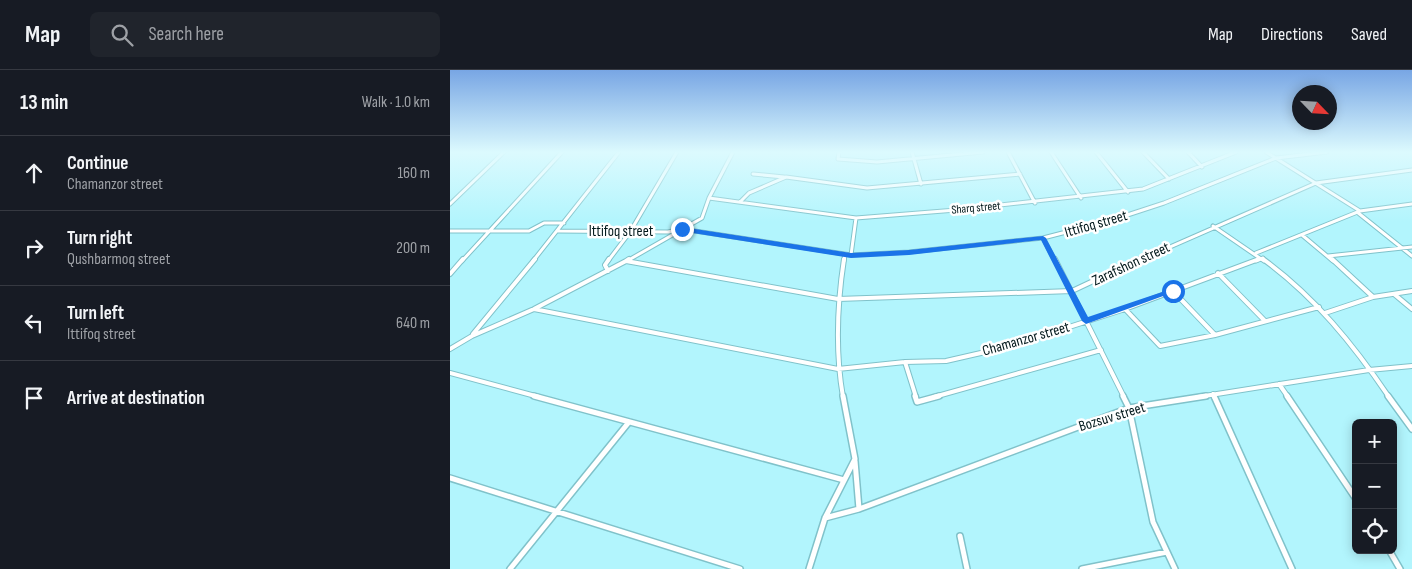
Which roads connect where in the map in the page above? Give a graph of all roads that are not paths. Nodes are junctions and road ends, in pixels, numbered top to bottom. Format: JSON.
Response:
{"nodes":[{"id":1,"x":480,"y":175,"type":"edge"},
{"id":2,"x":541,"y":175,"type":"edge"},
{"id":3,"x":601,"y":175,"type":"edge"},
{"id":4,"x":663,"y":175,"type":"edge"},
{"id":5,"x":721,"y":175,"type":"edge"},
{"id":6,"x":767,"y":175,"type":"edge"},
{"id":7,"x":919,"y":175,"type":"edge"},
{"id":8,"x":1007,"y":175,"type":"edge"},
{"id":9,"x":1021,"y":175,"type":"edge"},
{"id":10,"x":1066,"y":175,"type":"edge"},
{"id":11,"x":1115,"y":175,"type":"edge"},
{"id":12,"x":1165,"y":175,"type":"edge"},
{"id":13,"x":1178,"y":175,"type":"edge"},
{"id":14,"x":1233,"y":175,"type":"edge"},
{"id":15,"x":1304,"y":175,"type":"edge"},
{"id":16,"x":1373,"y":175,"type":"edge"},
{"id":17,"x":786,"y":177,"type":"junction"},
{"id":18,"x":1169,"y":179,"type":"junction"},
{"id":19,"x":1316,"y":183,"type":"junction"},
{"id":20,"x":921,"y":184,"type":"junction"},
{"id":21,"x":1128,"y":192,"type":"junction"},
{"id":22,"x":709,"y":198,"type":"junction"},
{"id":23,"x":1081,"y":198,"type":"junction"},
{"id":24,"x":740,"y":202,"type":"junction"},
{"id":25,"x":1035,"y":203,"type":"junction"},
{"id":26,"x":450,"y":204,"type":"edge"},
{"id":27,"x":1412,"y":204,"type":"edge"},
{"id":28,"x":1358,"y":212,"type":"junction"},
{"id":29,"x":856,"y":218,"type":"junction"},
{"id":30,"x":564,"y":223,"type":"junction"},
{"id":31,"x":1213,"y":226,"type":"junction"},
{"id":32,"x":682,"y":229,"type":"junction"},
{"id":33,"x":450,"y":231,"type":"edge"},
{"id":34,"x":490,"y":231,"type":"junction"},
{"id":35,"x":558,"y":231,"type":"junction"},
{"id":36,"x":630,"y":232,"type":"junction"},
{"id":37,"x":1302,"y":235,"type":"junction"},
{"id":38,"x":1043,"y":238,"type":"junction"},
{"id":39,"x":1412,"y":247,"type":"edge"},
{"id":40,"x":1402,"y":248,"type":"junction"},
{"id":41,"x":1256,"y":253,"type":"junction"},
{"id":42,"x":845,"y":255,"type":"junction"},
{"id":43,"x":851,"y":255,"type":"junction"},
{"id":44,"x":1328,"y":256,"type":"junction"},
{"id":45,"x":1412,"y":256,"type":"edge"},
{"id":46,"x":1263,"y":258,"type":"junction"},
{"id":47,"x":626,"y":261,"type":"junction"},
{"id":48,"x":608,"y":271,"type":"junction"},
{"id":49,"x":1218,"y":273,"type":"junction"},
{"id":50,"x":450,"y":274,"type":"edge"},
{"id":51,"x":1072,"y":291,"type":"junction"},
{"id":52,"x":1173,"y":291,"type":"junction"},
{"id":53,"x":1412,"y":292,"type":"edge"},
{"id":54,"x":1394,"y":294,"type":"junction"},
{"id":55,"x":1373,"y":297,"type":"junction"},
{"id":56,"x":838,"y":299,"type":"junction"},
{"id":57,"x":1319,"y":307,"type":"junction"},
{"id":58,"x":534,"y":309,"type":"junction"},
{"id":59,"x":1124,"y":309,"type":"junction"},
{"id":60,"x":1412,"y":309,"type":"edge"},
{"id":61,"x":1325,"y":313,"type":"junction"},
{"id":62,"x":1086,"y":321,"type":"junction"},
{"id":63,"x":1265,"y":321,"type":"junction"},
{"id":64,"x":1215,"y":335,"type":"junction"},
{"id":65,"x":472,"y":336,"type":"junction"},
{"id":66,"x":450,"y":349,"type":"edge"},
{"id":67,"x":1101,"y":350,"type":"junction"},
{"id":68,"x":905,"y":362,"type":"junction"},
{"id":69,"x":1412,"y":366,"type":"edge"},
{"id":70,"x":838,"y":370,"type":"junction"},
{"id":71,"x":1369,"y":370,"type":"junction"},
{"id":72,"x":450,"y":373,"type":"edge"},
{"id":73,"x":1279,"y":384,"type":"junction"},
{"id":74,"x":1213,"y":394,"type":"junction"},
{"id":75,"x":1129,"y":408,"type":"junction"},
{"id":76,"x":628,"y":422,"type":"junction"},
{"id":77,"x":1412,"y":429,"type":"edge"},
{"id":78,"x":855,"y":459,"type":"junction"},
{"id":79,"x":450,"y":478,"type":"edge"},
{"id":80,"x":844,"y":480,"type":"junction"},
{"id":81,"x":1352,"y":492,"type":"edge"},
{"id":82,"x":859,"y":509,"type":"junction"},
{"id":83,"x":558,"y":513,"type":"junction"},
{"id":84,"x":825,"y":518,"type":"junction"},
{"id":85,"x":960,"y":536,"type":"dead end"},
{"id":86,"x":1167,"y":552,"type":"junction"},
{"id":87,"x":1391,"y":554,"type":"edge"},
{"id":88,"x":510,"y":569,"type":"edge"},
{"id":89,"x":740,"y":569,"type":"edge"},
{"id":90,"x":809,"y":569,"type":"edge"},
{"id":91,"x":966,"y":569,"type":"edge"},
{"id":92,"x":1082,"y":569,"type":"edge"},
{"id":93,"x":1175,"y":569,"type":"edge"},
{"id":94,"x":1292,"y":569,"type":"edge"},
{"id":95,"x":1400,"y":569,"type":"edge"}],
"edges":[{"from":1,"to":26,"type":"street"},
{"from":2,"to":34,"type":"street"},
{"from":3,"to":30,"type":"street"},
{"from":4,"to":36,"type":"street"},
{"from":5,"to":22,"type":"street"},
{"from":6,"to":17,"type":"street"},
{"from":7,"to":20,"type":"street"},
{"from":8,"to":20,"type":"street"},
{"from":9,"to":25,"type":"street"},
{"from":10,"to":23,"type":"street"},
{"from":11,"to":21,"type":"street"},
{"from":12,"to":18,"type":"street"},
{"from":13,"to":18,"type":"street","name":"Sharq street"},
{"from":14,"to":38,"type":"street","name":"Ittifoq street"},
{"from":15,"to":19,"type":"street"},
{"from":16,"to":19,"type":"street","name":"Zarafshon street"},
{"from":17,"to":20,"type":"street"},
{"from":17,"to":24,"type":"street"},
{"from":18,"to":21,"type":"street","name":"Sharq street"},
{"from":19,"to":28,"type":"street"},
{"from":19,"to":31,"type":"street","name":"Zarafshon street"},
{"from":21,"to":23,"type":"street","name":"Sharq street"},
{"from":22,"to":24,"type":"street","name":"Sharq street"},
{"from":22,"to":32,"type":"street"},
{"from":23,"to":25,"type":"street","name":"Sharq street"},
{"from":24,"to":29,"type":"street","name":"Sharq street"},
{"from":25,"to":29,"type":"street","name":"Sharq street"},
{"from":27,"to":28,"type":"street"},
{"from":28,"to":37,"type":"street"},
{"from":28,"to":40,"type":"street"},
{"from":29,"to":43,"type":"street"},
{"from":30,"to":34,"type":"street"},
{"from":30,"to":35,"type":"street"},
{"from":31,"to":41,"type":"street"},
{"from":31,"to":51,"type":"street","name":"Zarafshon street"},
{"from":32,"to":36,"type":"street","name":"Ittifoq street"},
{"from":32,"to":42,"type":"street","name":"Ittifoq street"},
{"from":32,"to":47,"type":"street"},
{"from":33,"to":34,"type":"street"},
{"from":34,"to":50,"type":"street"},
{"from":35,"to":36,"type":"street","name":"Ittifoq street"},
{"from":35,"to":65,"type":"street"},
{"from":36,"to":48,"type":"street"},
{"from":37,"to":41,"type":"street"},
{"from":37,"to":44,"type":"street"},
{"from":38,"to":43,"type":"street","name":"Ittifoq street"},
{"from":38,"to":51,"type":"street"},
{"from":39,"to":40,"type":"street"},
{"from":40,"to":44,"type":"street"},
{"from":40,"to":45,"type":"street"},
{"from":41,"to":46,"type":"street"},
{"from":42,"to":43,"type":"street","name":"Ittifoq street"},
{"from":42,"to":56,"type":"street"},
{"from":44,"to":55,"type":"street"},
{"from":46,"to":49,"type":"street","name":"Chamanzor street"},
{"from":46,"to":57,"type":"street"},
{"from":47,"to":48,"type":"street"},
{"from":47,"to":56,"type":"street"},
{"from":48,"to":58,"type":"street"},
{"from":49,"to":52,"type":"street","name":"Chamanzor street"},
{"from":49,"to":63,"type":"street"},
{"from":51,"to":56,"type":"street","name":"Zarafshon street"},
{"from":51,"to":62,"type":"street"},
{"from":52,"to":59,"type":"street","name":"Chamanzor street"},
{"from":52,"to":64,"type":"street"},
{"from":53,"to":54,"type":"street"},
{"from":54,"to":55,"type":"street"},
{"from":54,"to":60,"type":"street"},
{"from":55,"to":61,"type":"street"},
{"from":56,"to":70,"type":"street"},
{"from":57,"to":61,"type":"street"},
{"from":57,"to":63,"type":"street"},
{"from":58,"to":65,"type":"street"},
{"from":58,"to":70,"type":"street","name":"Chamanzor street"},
{"from":59,"to":62,"type":"street","name":"Chamanzor street"},
{"from":59,"to":64,"type":"street"},
{"from":61,"to":71,"type":"street"},
{"from":62,"to":67,"type":"street"},
{"from":62,"to":68,"type":"street","name":"Chamanzor street"},
{"from":63,"to":64,"type":"street"},
{"from":65,"to":66,"type":"street"},
{"from":67,"to":68,"type":"street"},
{"from":67,"to":75,"type":"street"},
{"from":68,"to":70,"type":"street","name":"Chamanzor street"},
{"from":69,"to":71,"type":"street","name":"Bozsuv street"},
{"from":70,"to":78,"type":"street"},
{"from":71,"to":73,"type":"street","name":"Bozsuv street"},
{"from":71,"to":77,"type":"street"},
{"from":72,"to":76,"type":"street"},
{"from":73,"to":74,"type":"street","name":"Bozsuv street"},
{"from":73,"to":81,"type":"street"},
{"from":74,"to":75,"type":"street","name":"Bozsuv street"},
{"from":74,"to":94,"type":"street"},
{"from":75,"to":82,"type":"street","name":"Bozsuv street"},
{"from":75,"to":86,"type":"street"},
{"from":76,"to":80,"type":"street"},
{"from":76,"to":83,"type":"street"},
{"from":78,"to":80,"type":"street"},
{"from":78,"to":82,"type":"street"},
{"from":79,"to":83,"type":"street"},
{"from":80,"to":84,"type":"street"},
{"from":82,"to":84,"type":"street","name":"Bozsuv street"},
{"from":83,"to":88,"type":"street"},
{"from":83,"to":89,"type":"street"},
{"from":84,"to":90,"type":"street"},
{"from":85,"to":91,"type":"street"},
{"from":86,"to":92,"type":"street"},
{"from":86,"to":93,"type":"street"},
{"from":87,"to":95,"type":"street"}]}
